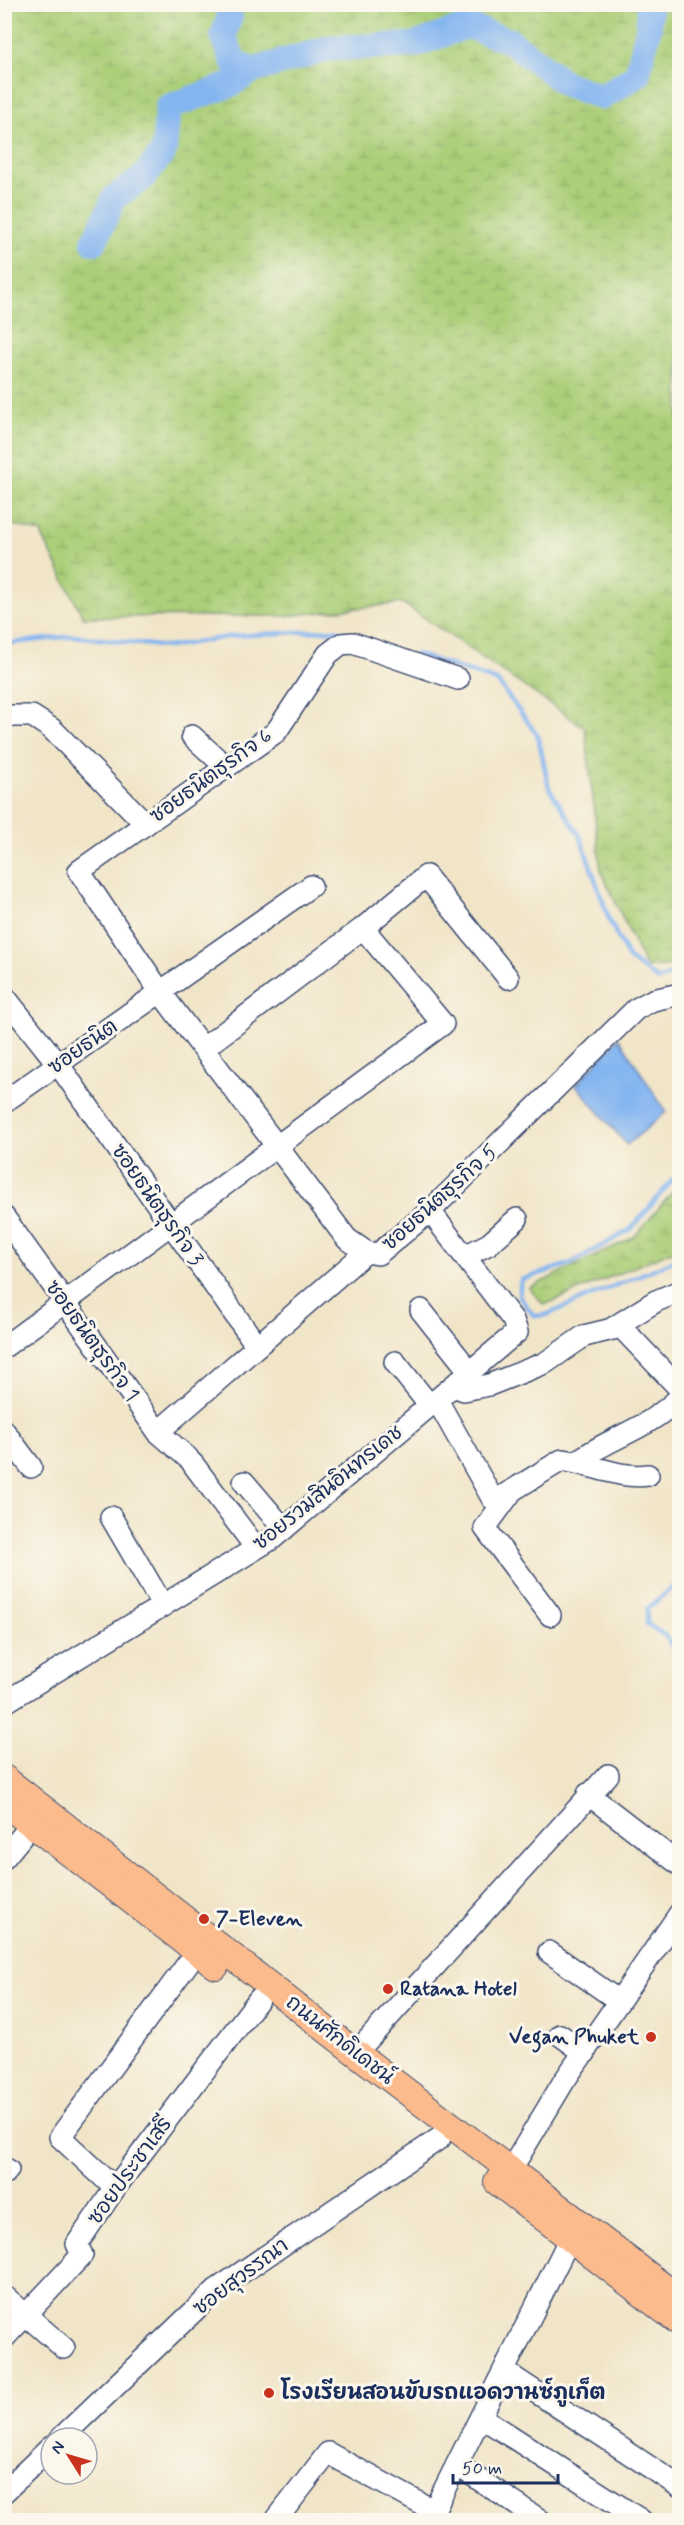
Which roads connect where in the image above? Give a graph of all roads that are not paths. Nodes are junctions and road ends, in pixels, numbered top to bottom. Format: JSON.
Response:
{"nodes":[{"id":1,"x":458,"y":680,"type":"dead end"},
{"id":2,"x":4,"y":717,"type":"edge"},
{"id":3,"x":192,"y":736,"type":"dead end"},
{"id":4,"x":226,"y":767,"type":"junction"},
{"id":5,"x":146,"y":824,"type":"junction"},
{"id":6,"x":311,"y":886,"type":"dead end"},
{"id":7,"x":363,"y":928,"type":"junction"},
{"id":8,"x":508,"y":978,"type":"dead end"},
{"id":9,"x":161,"y":993,"type":"junction"},
{"id":10,"x":680,"y":994,"type":"edge"},
{"id":11,"x":4,"y":996,"type":"edge"},
{"id":12,"x":205,"y":1047,"type":"junction"},
{"id":13,"x":58,"y":1064,"type":"junction"},
{"id":14,"x":4,"y":1102,"type":"edge"},
{"id":15,"x":278,"y":1145,"type":"junction"},
{"id":16,"x":430,"y":1211,"type":"junction"},
{"id":17,"x":517,"y":1219,"type":"dead end"},
{"id":18,"x":6,"y":1221,"type":"edge"},
{"id":19,"x":170,"y":1224,"type":"junction"},
{"id":20,"x":460,"y":1251,"type":"junction"},
{"id":21,"x":366,"y":1252,"type":"junction"},
{"id":22,"x":680,"y":1291,"type":"edge"},
{"id":23,"x":63,"y":1302,"type":"junction"},
{"id":24,"x":421,"y":1310,"type":"dead end"},
{"id":25,"x":613,"y":1328,"type":"junction"},
{"id":26,"x":258,"y":1346,"type":"junction"},
{"id":27,"x":4,"y":1347,"type":"edge"},
{"id":28,"x":395,"y":1362,"type":"dead end"},
{"id":29,"x":470,"y":1372,"type":"junction"},
{"id":30,"x":453,"y":1386,"type":"junction"},
{"id":31,"x":680,"y":1389,"type":"edge"},
{"id":32,"x":680,"y":1397,"type":"edge"},
{"id":33,"x":433,"y":1403,"type":"junction"},
{"id":34,"x":4,"y":1431,"type":"edge"},
{"id":35,"x":158,"y":1432,"type":"junction"},
{"id":36,"x":576,"y":1462,"type":"junction"},
{"id":37,"x":31,"y":1467,"type":"dead end"},
{"id":38,"x":648,"y":1475,"type":"dead end"},
{"id":39,"x":244,"y":1482,"type":"dead end"},
{"id":40,"x":512,"y":1491,"type":"junction"},
{"id":41,"x":111,"y":1517,"type":"dead end"},
{"id":42,"x":284,"y":1529,"type":"junction"},
{"id":43,"x":256,"y":1548,"type":"junction"},
{"id":44,"x":163,"y":1606,"type":"junction"},
{"id":45,"x":550,"y":1615,"type":"dead end"},
{"id":46,"x":4,"y":1703,"type":"edge"},
{"id":47,"x":608,"y":1775,"type":"dead end"},
{"id":48,"x":4,"y":1778,"type":"edge"},
{"id":49,"x":588,"y":1794,"type":"junction"},
{"id":50,"x":4,"y":1803,"type":"edge"},
{"id":51,"x":32,"y":1824,"type":"junction"},
{"id":52,"x":4,"y":1858,"type":"edge"},
{"id":53,"x":680,"y":1865,"type":"edge"},
{"id":54,"x":680,"y":1913,"type":"edge"},
{"id":55,"x":198,"y":1951,"type":"junction"},
{"id":56,"x":549,"y":1952,"type":"dead end"},
{"id":57,"x":259,"y":1999,"type":"junction"},
{"id":58,"x":619,"y":2001,"type":"junction"},
{"id":59,"x":560,"y":2035,"type":"dead end"},
{"id":60,"x":356,"y":2053,"type":"junction"},
{"id":61,"x":585,"y":2053,"type":"junction"},
{"id":62,"x":402,"y":2098,"type":"junction"},
{"id":63,"x":440,"y":2138,"type":"junction"},
{"id":64,"x":510,"y":2170,"type":"junction"},
{"id":65,"x":115,"y":2188,"type":"junction"},
{"id":66,"x":575,"y":2233,"type":"junction"},
{"id":67,"x":4,"y":2296,"type":"edge"},
{"id":68,"x":680,"y":2299,"type":"edge"},
{"id":69,"x":25,"y":2315,"type":"junction"},
{"id":70,"x":680,"y":2323,"type":"edge"},
{"id":71,"x":4,"y":2338,"type":"edge"},
{"id":72,"x":64,"y":2348,"type":"dead end"},
{"id":73,"x":504,"y":2371,"type":"junction"},
{"id":74,"x":481,"y":2417,"type":"junction"},
{"id":75,"x":74,"y":2426,"type":"edge"},
{"id":76,"x":39,"y":2458,"type":"edge"},
{"id":77,"x":457,"y":2465,"type":"junction"},
{"id":78,"x":680,"y":2487,"type":"edge"},
{"id":79,"x":4,"y":2492,"type":"edge"},
{"id":80,"x":432,"y":2516,"type":"edge"},
{"id":81,"x":276,"y":2520,"type":"edge"},
{"id":82,"x":540,"y":2520,"type":"edge"},
{"id":83,"x":641,"y":2520,"type":"edge"}],
"edges":[{"from":1,"to":4,"type":"street","name":"ซอยธนิตธุรกิจ 6"},
{"from":2,"to":5,"type":"street"},
{"from":3,"to":4,"type":"street"},
{"from":4,"to":5,"type":"street","name":"ซอยธนิตธุรกิจ 6"},
{"from":5,"to":9,"type":"street","name":"ซอยธนิตธุรกิจ 6"},
{"from":6,"to":9,"type":"street","name":"ซอยธนิต"},
{"from":7,"to":8,"type":"street"},
{"from":7,"to":12,"type":"street"},
{"from":7,"to":15,"type":"street"},
{"from":9,"to":12,"type":"street","name":"ซอยธนิตธุรกิจ 5"},
{"from":9,"to":13,"type":"street","name":"ซอยธนิต"},
{"from":10,"to":16,"type":"street","name":"ซอยธนิตธุรกิจ 5"},
{"from":11,"to":13,"type":"street","name":"ซอยธนิตธุรกิจ 3"},
{"from":12,"to":15,"type":"street","name":"ซอยธนิตธุรกิจ 5"},
{"from":13,"to":14,"type":"street","name":"ซอยธนิต"},
{"from":13,"to":19,"type":"street","name":"ซอยธนิตธุรกิจ 3"},
{"from":15,"to":19,"type":"street"},
{"from":15,"to":21,"type":"street","name":"ซอยธนิตธุรกิจ 5"},
{"from":16,"to":20,"type":"street"},
{"from":16,"to":21,"type":"street","name":"ซอยธนิตธุรกิจ 5"},
{"from":17,"to":20,"type":"street"},
{"from":18,"to":23,"type":"street","name":"ซอยธนิตธุรกิจ 1"},
{"from":19,"to":23,"type":"street"},
{"from":19,"to":26,"type":"street","name":"ซอยธนิตธุรกิจ 3"},
{"from":20,"to":29,"type":"street","name":"ซอยรวมสินอินทรเดช"},
{"from":21,"to":26,"type":"street"},
{"from":22,"to":25,"type":"street"},
{"from":23,"to":27,"type":"street"},
{"from":23,"to":35,"type":"street","name":"ซอยธนิตธุรกิจ 1"},
{"from":24,"to":29,"type":"street"},
{"from":25,"to":30,"type":"street"},
{"from":25,"to":31,"type":"street"},
{"from":26,"to":35,"type":"street"},
{"from":28,"to":33,"type":"street"},
{"from":29,"to":30,"type":"street","name":"ซอยรวมสินอินทรเดช"},
{"from":30,"to":33,"type":"street","name":"ซอยรวมสินอินทรเดช"},
{"from":32,"to":36,"type":"street"},
{"from":33,"to":40,"type":"street"},
{"from":33,"to":42,"type":"street","name":"ซอยรวมสินอินทรเดช"},
{"from":34,"to":37,"type":"street"},
{"from":35,"to":43,"type":"street","name":"ซอยธนิตธุรกิจ 1"},
{"from":36,"to":38,"type":"street"},
{"from":36,"to":40,"type":"street"},
{"from":39,"to":42,"type":"street"},
{"from":40,"to":45,"type":"street"},
{"from":41,"to":44,"type":"street"},
{"from":42,"to":43,"type":"street","name":"ซอยรวมสินอินทรเดช"},
{"from":43,"to":44,"type":"street","name":"ซอยรวมสินอินทรเดช"},
{"from":44,"to":46,"type":"street","name":"ซอยรวมสินอินทรเดช"},
{"from":47,"to":49,"type":"street"},
{"from":48,"to":60,"type":"main road","name":"ถนนศักดิเดชน์"},
{"from":49,"to":53,"type":"street"},
{"from":49,"to":60,"type":"street"},
{"from":50,"to":51,"type":"main road","name":"ถนนศักดิเดชน์"},
{"from":51,"to":52,"type":"street"},
{"from":51,"to":55,"type":"main road","name":"ถนนศักดิเดชน์"},
{"from":54,"to":58,"type":"street"},
{"from":55,"to":57,"type":"main road","name":"ถนนศักดิเดชน์"},
{"from":55,"to":65,"type":"street"},
{"from":56,"to":58,"type":"street"},
{"from":57,"to":62,"type":"main road","name":"ถนนศักดิเดชน์"},
{"from":57,"to":65,"type":"street","name":"ซอยประชาเสรี"},
{"from":58,"to":61,"type":"street"},
{"from":59,"to":61,"type":"street"},
{"from":60,"to":62,"type":"main road","name":"ถนนศักดิเดชน์"},
{"from":61,"to":64,"type":"street"},
{"from":62,"to":63,"type":"main road","name":"ถนนศักดิเดชน์"},
{"from":62,"to":64,"type":"main road","name":"ถนนศักดิเดชน์"},
{"from":63,"to":66,"type":"main road","name":"ถนนศักดิเดชน์"},
{"from":63,"to":75,"type":"street","name":"ซอยสุวรรณา"},
{"from":64,"to":66,"type":"main road","name":"ถนนศักดิเดชน์"},
{"from":65,"to":69,"type":"street","name":"ซอยประชาเสรี"},
{"from":66,"to":68,"type":"main road","name":"ถนนศักดิเดชน์"},
{"from":66,"to":70,"type":"main road","name":"ถนนศักดิเดชน์"},
{"from":66,"to":73,"type":"street"},
{"from":67,"to":69,"type":"street"},
{"from":69,"to":71,"type":"street","name":"ซอยประชาเสรี"},
{"from":69,"to":72,"type":"street"},
{"from":73,"to":74,"type":"street"},
{"from":73,"to":78,"type":"street"},
{"from":74,"to":77,"type":"street"},
{"from":74,"to":83,"type":"street"},
{"from":76,"to":79,"type":"street"},
{"from":77,"to":80,"type":"street"},
{"from":77,"to":82,"type":"street"},
{"from":80,"to":81,"type":"street"}]}
